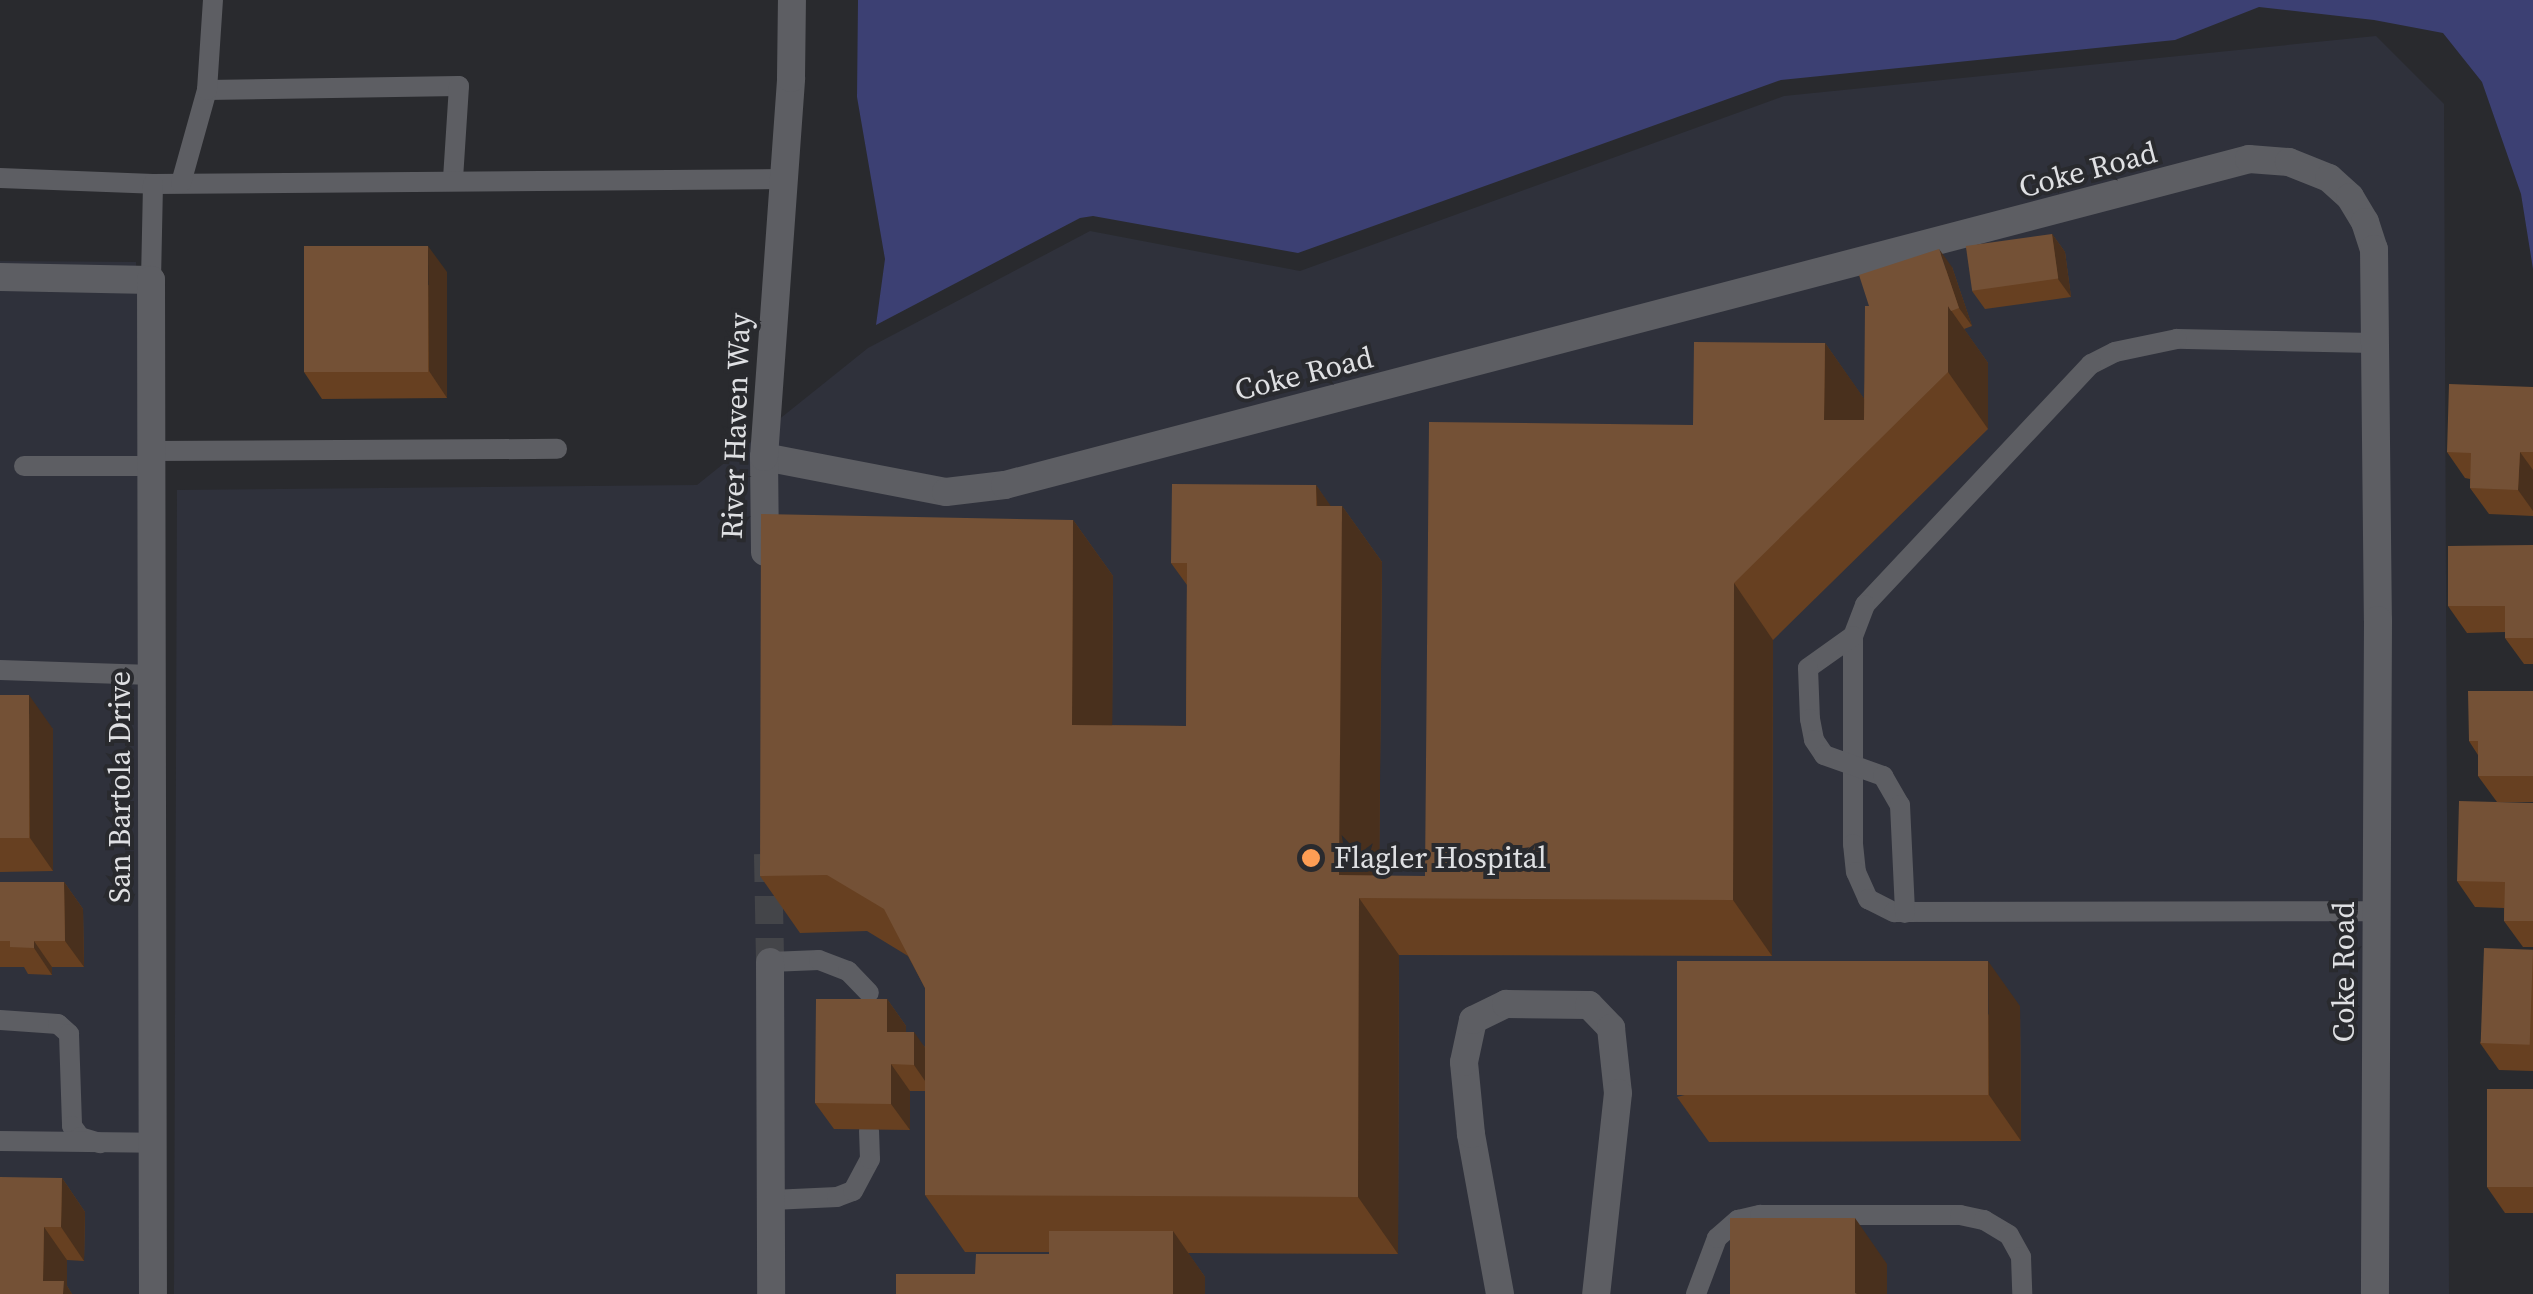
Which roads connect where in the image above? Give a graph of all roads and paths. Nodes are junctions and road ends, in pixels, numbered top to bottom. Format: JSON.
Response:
{"nodes":[{"id":1,"x":213,"y":0,"type":"edge"},
{"id":2,"x":792,"y":0,"type":"edge"},
{"id":3,"x":208,"y":90,"type":"junction"},
{"id":4,"x":0,"y":178,"type":"edge"},
{"id":5,"x":453,"y":178,"type":"junction"},
{"id":6,"x":783,"y":179,"type":"junction"},
{"id":7,"x":180,"y":183,"type":"junction"},
{"id":8,"x":153,"y":184,"type":"junction"},
{"id":9,"x":0,"y":277,"type":"edge"},
{"id":10,"x":151,"y":280,"type":"junction"},
{"id":11,"x":2374,"y":343,"type":"junction"},
{"id":12,"x":557,"y":449,"type":"dead end"},
{"id":13,"x":764,"y":458,"type":"junction"},
{"id":14,"x":152,"y":459,"type":"junction"},
{"id":15,"x":24,"y":466,"type":"dead end"},
{"id":16,"x":765,"y":579,"type":"edge"},
{"id":17,"x":1853,"y":636,"type":"junction"},
{"id":18,"x":0,"y":670,"type":"edge"},
{"id":19,"x":152,"y":674,"type":"junction"},
{"id":20,"x":1853,"y":762,"type":"junction"},
{"id":21,"x":2376,"y":911,"type":"junction"},
{"id":22,"x":1905,"y":912,"type":"junction"},
{"id":23,"x":770,"y":962,"type":"joint"},
{"id":24,"x":869,"y":993,"type":"dead end"},
{"id":25,"x":0,"y":1020,"type":"edge"},
{"id":26,"x":869,"y":1131,"type":"edge"},
{"id":27,"x":0,"y":1141,"type":"edge"},
{"id":28,"x":100,"y":1143,"type":"junction"},
{"id":29,"x":153,"y":1143,"type":"junction"},
{"id":30,"x":772,"y":1200,"type":"junction"},
{"id":31,"x":153,"y":1294,"type":"edge"},
{"id":32,"x":771,"y":1294,"type":"edge"},
{"id":33,"x":1500,"y":1294,"type":"edge"},
{"id":34,"x":1596,"y":1294,"type":"edge"},
{"id":35,"x":1696,"y":1294,"type":"edge"},
{"id":36,"x":2022,"y":1294,"type":"edge"},
{"id":37,"x":2375,"y":1294,"type":"edge"}],
"edges":[{"from":1,"to":3,"type":"lane"},
{"from":2,"to":6,"type":"street","name":"River Haven Way"},
{"from":3,"to":5,"type":"lane"},
{"from":3,"to":7,"type":"lane"},
{"from":4,"to":8,"type":"lane"},
{"from":5,"to":6,"type":"lane"},
{"from":5,"to":7,"type":"lane"},
{"from":6,"to":13,"type":"street","name":"River Haven Way"},
{"from":7,"to":8,"type":"lane"},
{"from":8,"to":10,"type":"lane"},
{"from":9,"to":10,"type":"street"},
{"from":10,"to":14,"type":"street","name":"San Bartola Drive"},
{"from":11,"to":13,"type":"street","name":"Coke Road"},
{"from":11,"to":17,"type":"lane"},
{"from":11,"to":21,"type":"street","name":"Coke Road"},
{"from":12,"to":14,"type":"lane"},
{"from":13,"to":16,"type":"street","name":"River Haven Way"},
{"from":14,"to":15,"type":"lane"},
{"from":14,"to":19,"type":"street","name":"San Bartola Drive"},
{"from":17,"to":20,"type":"lane"},
{"from":17,"to":20,"type":"lane"},
{"from":18,"to":19,"type":"lane"},
{"from":19,"to":29,"type":"street","name":"San Bartola Drive"},
{"from":20,"to":22,"type":"lane"},
{"from":20,"to":22,"type":"lane"},
{"from":21,"to":22,"type":"lane"},
{"from":21,"to":37,"type":"street","name":"Coke Road"},
{"from":23,"to":24,"type":"lane"},
{"from":23,"to":30,"type":"street"},
{"from":25,"to":28,"type":"lane"},
{"from":26,"to":30,"type":"lane"},
{"from":27,"to":28,"type":"lane"},
{"from":28,"to":29,"type":"lane"},
{"from":29,"to":31,"type":"street","name":"San Bartola Drive"},
{"from":30,"to":32,"type":"street"},
{"from":33,"to":34,"type":"street"},
{"from":35,"to":36,"type":"lane"}]}
